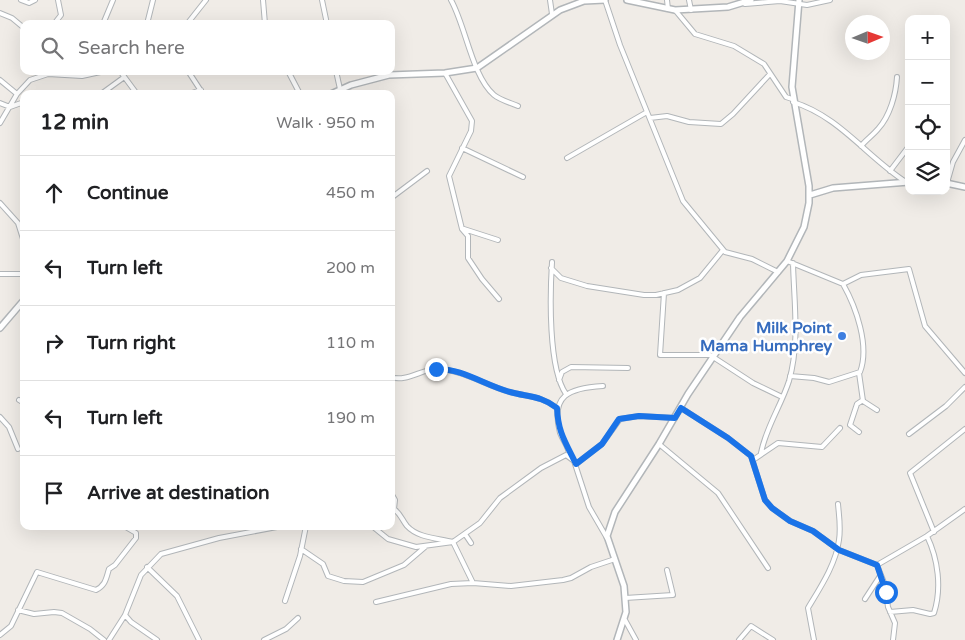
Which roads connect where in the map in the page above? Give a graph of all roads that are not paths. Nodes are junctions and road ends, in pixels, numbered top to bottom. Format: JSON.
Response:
{"nodes":[{"id":1,"x":21,"y":0,"type":"edge"},
{"id":2,"x":35,"y":0,"type":"edge"},
{"id":3,"x":58,"y":0,"type":"edge"},
{"id":4,"x":113,"y":0,"type":"edge"},
{"id":5,"x":153,"y":0,"type":"edge"},
{"id":6,"x":206,"y":0,"type":"edge"},
{"id":7,"x":263,"y":0,"type":"edge"},
{"id":8,"x":322,"y":0,"type":"edge"},
{"id":9,"x":451,"y":0,"type":"edge"},
{"id":10,"x":550,"y":0,"type":"edge"},
{"id":11,"x":605,"y":0,"type":"edge"},
{"id":12,"x":627,"y":0,"type":"edge"},
{"id":13,"x":667,"y":0,"type":"edge"},
{"id":14,"x":689,"y":0,"type":"edge"},
{"id":15,"x":751,"y":0,"type":"edge"},
{"id":16,"x":830,"y":0,"type":"edge"},
{"id":17,"x":799,"y":2,"type":"edge"},
{"id":18,"x":741,"y":4,"type":"junction"},
{"id":19,"x":668,"y":9,"type":"junction"},
{"id":20,"x":675,"y":10,"type":"junction"},
{"id":21,"x":691,"y":10,"type":"junction"},
{"id":22,"x":0,"y":13,"type":"edge"},
{"id":23,"x":552,"y":14,"type":"junction"},
{"id":24,"x":57,"y":20,"type":"edge"},
{"id":25,"x":105,"y":20,"type":"edge"},
{"id":26,"x":148,"y":20,"type":"edge"},
{"id":27,"x":190,"y":20,"type":"edge"},
{"id":28,"x":265,"y":20,"type":"edge"},
{"id":29,"x":326,"y":20,"type":"edge"},
{"id":30,"x":20,"y":25,"type":"edge"},
{"id":31,"x":477,"y":68,"type":"junction"},
{"id":32,"x":445,"y":73,"type":"junction"},
{"id":33,"x":395,"y":74,"type":"edge"},
{"id":34,"x":770,"y":74,"type":"junction"},
{"id":35,"x":45,"y":75,"type":"edge"},
{"id":36,"x":68,"y":75,"type":"edge"},
{"id":37,"x":79,"y":75,"type":"edge"},
{"id":38,"x":122,"y":75,"type":"edge"},
{"id":39,"x":191,"y":75,"type":"edge"},
{"id":40,"x":290,"y":75,"type":"edge"},
{"id":41,"x":337,"y":75,"type":"edge"},
{"id":42,"x":386,"y":75,"type":"edge"},
{"id":43,"x":73,"y":76,"type":"joint"},
{"id":44,"x":897,"y":77,"type":"dead end"},
{"id":45,"x":123,"y":78,"type":"junction"},
{"id":46,"x":0,"y":80,"type":"edge"},
{"id":47,"x":340,"y":88,"type":"junction"},
{"id":48,"x":20,"y":90,"type":"edge"},
{"id":49,"x":20,"y":90,"type":"edge"},
{"id":50,"x":106,"y":90,"type":"edge"},
{"id":51,"x":134,"y":90,"type":"edge"},
{"id":52,"x":201,"y":90,"type":"edge"},
{"id":53,"x":298,"y":90,"type":"edge"},
{"id":54,"x":337,"y":90,"type":"edge"},
{"id":55,"x":17,"y":94,"type":"junction"},
{"id":56,"x":793,"y":100,"type":"junction"},
{"id":57,"x":0,"y":103,"type":"edge"},
{"id":58,"x":20,"y":103,"type":"edge"},
{"id":59,"x":518,"y":106,"type":"dead end"},
{"id":60,"x":10,"y":107,"type":"junction"},
{"id":61,"x":647,"y":112,"type":"junction"},
{"id":62,"x":650,"y":118,"type":"junction"},
{"id":63,"x":0,"y":123,"type":"edge"},
{"id":64,"x":965,"y":140,"type":"edge"},
{"id":65,"x":861,"y":146,"type":"junction"},
{"id":66,"x":462,"y":148,"type":"junction"},
{"id":67,"x":906,"y":150,"type":"edge"},
{"id":68,"x":567,"y":158,"type":"dead end"},
{"id":69,"x":427,"y":171,"type":"dead end"},
{"id":70,"x":890,"y":171,"type":"junction"},
{"id":71,"x":950,"y":171,"type":"edge"},
{"id":72,"x":523,"y":176,"type":"dead end"},
{"id":73,"x":905,"y":181,"type":"edge"},
{"id":74,"x":905,"y":182,"type":"edge"},
{"id":75,"x":950,"y":184,"type":"edge"},
{"id":76,"x":965,"y":188,"type":"edge"},
{"id":77,"x":395,"y":195,"type":"edge"},
{"id":78,"x":810,"y":195,"type":"junction"},
{"id":79,"x":0,"y":204,"type":"edge"},
{"id":80,"x":20,"y":226,"type":"edge"},
{"id":81,"x":462,"y":229,"type":"junction"},
{"id":82,"x":498,"y":240,"type":"dead end"},
{"id":83,"x":723,"y":250,"type":"junction"},
{"id":84,"x":787,"y":261,"type":"junction"},
{"id":85,"x":552,"y":262,"type":"dead end"},
{"id":86,"x":793,"y":263,"type":"junction"},
{"id":87,"x":551,"y":268,"type":"junction"},
{"id":88,"x":778,"y":272,"type":"junction"},
{"id":89,"x":0,"y":274,"type":"edge"},
{"id":90,"x":20,"y":274,"type":"edge"},
{"id":91,"x":843,"y":284,"type":"junction"},
{"id":92,"x":664,"y":293,"type":"junction"},
{"id":93,"x":499,"y":298,"type":"dead end"},
{"id":94,"x":20,"y":305,"type":"edge"},
{"id":95,"x":0,"y":328,"type":"edge"},
{"id":96,"x":715,"y":356,"type":"junction"},
{"id":97,"x":628,"y":368,"type":"dead end"},
{"id":98,"x":859,"y":373,"type":"junction"},
{"id":99,"x":965,"y":373,"type":"edge"},
{"id":100,"x":790,"y":376,"type":"junction"},
{"id":101,"x":395,"y":377,"type":"edge"},
{"id":102,"x":559,"y":380,"type":"junction"},
{"id":103,"x":603,"y":386,"type":"dead end"},
{"id":104,"x":965,"y":387,"type":"edge"},
{"id":105,"x":566,"y":394,"type":"junction"},
{"id":106,"x":782,"y":397,"type":"junction"},
{"id":107,"x":862,"y":400,"type":"junction"},
{"id":108,"x":557,"y":408,"type":"junction"},
{"id":109,"x":681,"y":408,"type":"junction"},
{"id":110,"x":877,"y":410,"type":"dead end"},
{"id":111,"x":0,"y":417,"type":"edge"},
{"id":112,"x":675,"y":418,"type":"junction"},
{"id":113,"x":840,"y":428,"type":"dead end"},
{"id":114,"x":965,"y":429,"type":"edge"},
{"id":115,"x":859,"y":432,"type":"dead end"},
{"id":116,"x":909,"y":434,"type":"dead end"},
{"id":117,"x":659,"y":444,"type":"junction"},
{"id":118,"x":18,"y":448,"type":"dead end"},
{"id":119,"x":761,"y":453,"type":"junction"},
{"id":120,"x":569,"y":455,"type":"junction"},
{"id":121,"x":753,"y":460,"type":"junction"},
{"id":122,"x":576,"y":464,"type":"junction"},
{"id":123,"x":838,"y":504,"type":"dead end"},
{"id":124,"x":963,"y":510,"type":"edge"},
{"id":125,"x":395,"y":511,"type":"edge"},
{"id":126,"x":965,"y":517,"type":"edge"},
{"id":127,"x":131,"y":530,"type":"edge"},
{"id":128,"x":259,"y":530,"type":"edge"},
{"id":129,"x":305,"y":530,"type":"edge"},
{"id":130,"x":377,"y":530,"type":"edge"},
{"id":131,"x":247,"y":532,"type":"joint"},
{"id":132,"x":934,"y":532,"type":"junction"},
{"id":133,"x":464,"y":534,"type":"junction"},
{"id":134,"x":927,"y":536,"type":"junction"},
{"id":135,"x":608,"y":540,"type":"junction"},
{"id":136,"x":453,"y":542,"type":"junction"},
{"id":137,"x":471,"y":543,"type":"dead end"},
{"id":138,"x":425,"y":547,"type":"junction"},
{"id":139,"x":838,"y":548,"type":"junction"},
{"id":140,"x":301,"y":549,"type":"junction"},
{"id":141,"x":615,"y":559,"type":"junction"},
{"id":142,"x":877,"y":565,"type":"junction"},
{"id":143,"x":148,"y":567,"type":"junction"},
{"id":144,"x":768,"y":568,"type":"dead end"},
{"id":145,"x":667,"y":570,"type":"dead end"},
{"id":146,"x":880,"y":576,"type":"junction"},
{"id":147,"x":474,"y":583,"type":"junction"},
{"id":148,"x":625,"y":598,"type":"junction"},
{"id":149,"x":865,"y":599,"type":"dead end"},
{"id":150,"x":285,"y":601,"type":"dead end"},
{"id":151,"x":376,"y":602,"type":"dead end"},
{"id":152,"x":18,"y":610,"type":"junction"},
{"id":153,"x":890,"y":612,"type":"junction"},
{"id":154,"x":125,"y":615,"type":"junction"},
{"id":155,"x":298,"y":618,"type":"dead end"},
{"id":156,"x":625,"y":620,"type":"junction"},
{"id":157,"x":0,"y":634,"type":"edge"},
{"id":158,"x":104,"y":640,"type":"edge"},
{"id":159,"x":109,"y":640,"type":"edge"},
{"id":160,"x":157,"y":640,"type":"edge"},
{"id":161,"x":199,"y":640,"type":"edge"},
{"id":162,"x":264,"y":640,"type":"edge"},
{"id":163,"x":618,"y":640,"type":"edge"},
{"id":164,"x":636,"y":640,"type":"edge"},
{"id":165,"x":738,"y":640,"type":"edge"},
{"id":166,"x":773,"y":640,"type":"edge"},
{"id":167,"x":814,"y":640,"type":"edge"},
{"id":168,"x":893,"y":640,"type":"edge"}],
"edges":[{"from":1,"to":2,"type":"street"},
{"from":3,"to":24,"type":"street"},
{"from":4,"to":25,"type":"street"},
{"from":5,"to":26,"type":"street"},
{"from":6,"to":27,"type":"street"},
{"from":7,"to":28,"type":"street"},
{"from":8,"to":29,"type":"street"},
{"from":9,"to":31,"type":"street"},
{"from":10,"to":23,"type":"street"},
{"from":11,"to":23,"type":"street"},
{"from":11,"to":61,"type":"street"},
{"from":12,"to":19,"type":"street"},
{"from":13,"to":19,"type":"street"},
{"from":14,"to":21,"type":"street"},
{"from":15,"to":18,"type":"street"},
{"from":16,"to":17,"type":"street"},
{"from":17,"to":18,"type":"street"},
{"from":17,"to":56,"type":"street"},
{"from":18,"to":21,"type":"street"},
{"from":19,"to":20,"type":"street"},
{"from":20,"to":21,"type":"street"},
{"from":20,"to":34,"type":"street"},
{"from":22,"to":30,"type":"street"},
{"from":23,"to":31,"type":"street"},
{"from":31,"to":32,"type":"street"},
{"from":31,"to":59,"type":"street"},
{"from":32,"to":33,"type":"street"},
{"from":32,"to":66,"type":"street"},
{"from":34,"to":56,"type":"street"},
{"from":34,"to":62,"type":"street"},
{"from":35,"to":49,"type":"street"},
{"from":36,"to":43,"type":"street"},
{"from":37,"to":43,"type":"street"},
{"from":38,"to":45,"type":"street"},
{"from":39,"to":52,"type":"street"},
{"from":40,"to":53,"type":"street"},
{"from":41,"to":47,"type":"street"},
{"from":42,"to":47,"type":"street"},
{"from":44,"to":65,"type":"street"},
{"from":45,"to":50,"type":"street"},
{"from":45,"to":51,"type":"street"},
{"from":46,"to":55,"type":"street"},
{"from":47,"to":54,"type":"street"},
{"from":48,"to":55,"type":"street"},
{"from":55,"to":60,"type":"street"},
{"from":56,"to":65,"type":"street"},
{"from":56,"to":78,"type":"street"},
{"from":57,"to":60,"type":"street"},
{"from":58,"to":60,"type":"street"},
{"from":60,"to":63,"type":"street"},
{"from":61,"to":62,"type":"street"},
{"from":61,"to":68,"type":"street"},
{"from":62,"to":83,"type":"street"},
{"from":64,"to":71,"type":"street"},
{"from":65,"to":70,"type":"street"},
{"from":66,"to":72,"type":"street"},
{"from":66,"to":81,"type":"street"},
{"from":67,"to":70,"type":"street"},
{"from":69,"to":77,"type":"street"},
{"from":70,"to":73,"type":"street"},
{"from":74,"to":78,"type":"street"},
{"from":75,"to":76,"type":"street"},
{"from":78,"to":84,"type":"street"},
{"from":79,"to":80,"type":"street"},
{"from":81,"to":82,"type":"street"},
{"from":81,"to":93,"type":"street"},
{"from":83,"to":88,"type":"street"},
{"from":83,"to":92,"type":"street"},
{"from":84,"to":86,"type":"street"},
{"from":84,"to":88,"type":"street"},
{"from":85,"to":87,"type":"street"},
{"from":86,"to":91,"type":"street"},
{"from":86,"to":100,"type":"street"},
{"from":87,"to":92,"type":"street"},
{"from":87,"to":102,"type":"street"},
{"from":88,"to":96,"type":"street"},
{"from":89,"to":90,"type":"street"},
{"from":91,"to":98,"type":"street"},
{"from":91,"to":99,"type":"street"},
{"from":92,"to":96,"type":"street"},
{"from":94,"to":95,"type":"street"},
{"from":96,"to":106,"type":"street"},
{"from":96,"to":109,"type":"street"},
{"from":97,"to":102,"type":"street"},
{"from":98,"to":100,"type":"street"},
{"from":98,"to":107,"type":"street"},
{"from":100,"to":106,"type":"street"},
{"from":101,"to":108,"type":"street"},
{"from":102,"to":105,"type":"street"},
{"from":103,"to":105,"type":"street"},
{"from":104,"to":116,"type":"street"},
{"from":105,"to":108,"type":"street"},
{"from":106,"to":119,"type":"street"},
{"from":107,"to":110,"type":"street"},
{"from":107,"to":115,"type":"street"},
{"from":108,"to":120,"type":"street"},
{"from":109,"to":112,"type":"street"},
{"from":109,"to":121,"type":"street"},
{"from":111,"to":118,"type":"street"},
{"from":112,"to":117,"type":"street"},
{"from":112,"to":122,"type":"street"},
{"from":113,"to":119,"type":"street"},
{"from":114,"to":132,"type":"street"},
{"from":117,"to":135,"type":"street"},
{"from":117,"to":144,"type":"street"},
{"from":119,"to":121,"type":"street"},
{"from":120,"to":122,"type":"street"},
{"from":120,"to":133,"type":"street"},
{"from":121,"to":139,"type":"street"},
{"from":122,"to":135,"type":"street"},
{"from":123,"to":139,"type":"street"},
{"from":124,"to":126,"type":"street"},
{"from":124,"to":132,"type":"street"},
{"from":125,"to":136,"type":"street"},
{"from":127,"to":152,"type":"street"},
{"from":128,"to":131,"type":"street"},
{"from":129,"to":140,"type":"street"},
{"from":130,"to":138,"type":"street"},
{"from":131,"to":143,"type":"street"},
{"from":132,"to":134,"type":"street"},
{"from":133,"to":136,"type":"street"},
{"from":133,"to":137,"type":"street"},
{"from":134,"to":142,"type":"street"},
{"from":134,"to":153,"type":"street"},
{"from":135,"to":141,"type":"street"},
{"from":136,"to":138,"type":"street"},
{"from":136,"to":147,"type":"street"},
{"from":138,"to":140,"type":"street"},
{"from":139,"to":142,"type":"street"},
{"from":139,"to":167,"type":"street"},
{"from":140,"to":150,"type":"street"},
{"from":141,"to":147,"type":"street"},
{"from":141,"to":148,"type":"street"},
{"from":142,"to":146,"type":"street"},
{"from":143,"to":154,"type":"street"},
{"from":143,"to":161,"type":"street"},
{"from":145,"to":148,"type":"street"},
{"from":146,"to":149,"type":"street"},
{"from":146,"to":153,"type":"street"},
{"from":147,"to":151,"type":"street"},
{"from":148,"to":156,"type":"street"},
{"from":152,"to":157,"type":"street"},
{"from":152,"to":158,"type":"street"},
{"from":153,"to":168,"type":"street"},
{"from":154,"to":159,"type":"street"},
{"from":154,"to":160,"type":"street"},
{"from":155,"to":162,"type":"street"},
{"from":156,"to":163,"type":"street"},
{"from":156,"to":164,"type":"street"},
{"from":165,"to":166,"type":"street"}]}
